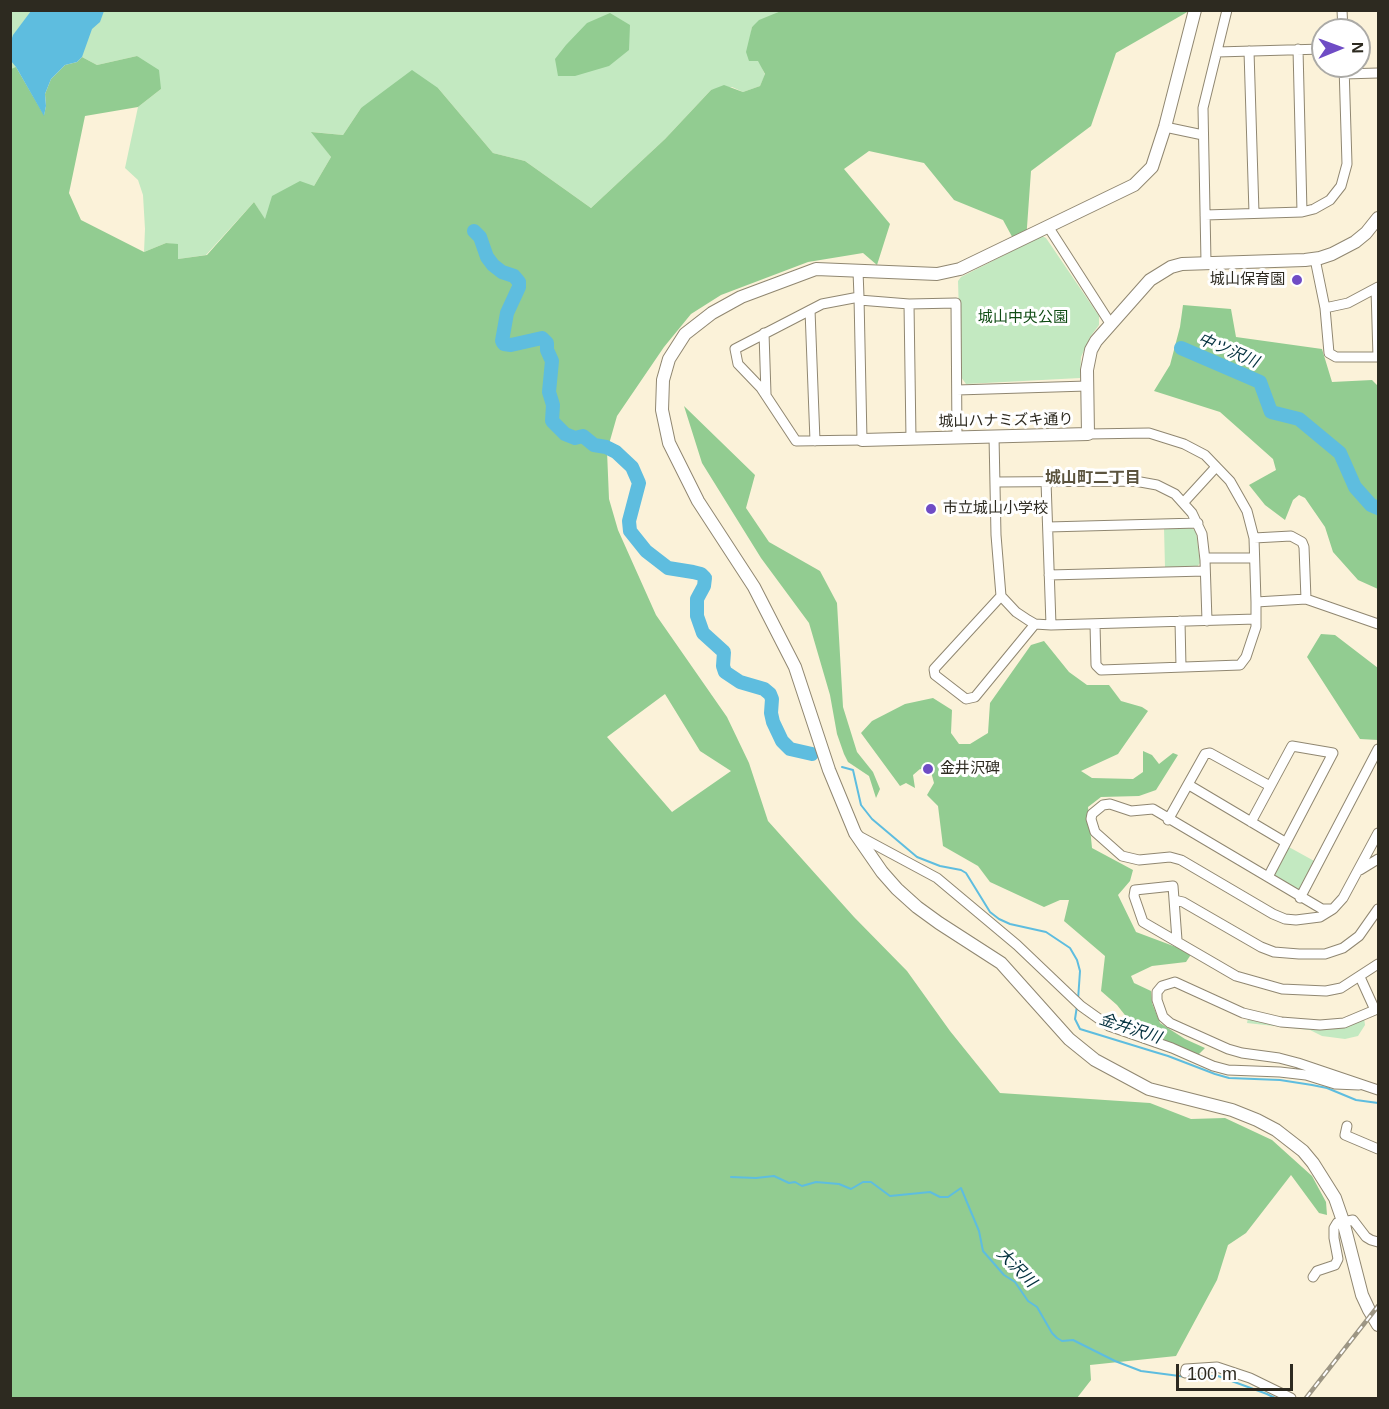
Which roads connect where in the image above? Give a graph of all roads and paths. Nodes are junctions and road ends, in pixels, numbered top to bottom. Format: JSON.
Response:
{"nodes":[{"id":1,"x":1195,"y":10,"type":"edge"},
{"id":2,"x":1227,"y":10,"type":"edge"},
{"id":3,"x":1298,"y":49,"type":"junction"},
{"id":4,"x":1311,"y":49,"type":"edge"},
{"id":5,"x":1249,"y":51,"type":"junction"},
{"id":6,"x":1217,"y":52,"type":"junction"},
{"id":7,"x":1344,"y":78,"type":"edge"},
{"id":8,"x":1165,"y":127,"type":"junction"},
{"id":9,"x":1203,"y":135,"type":"junction"},
{"id":10,"x":1302,"y":212,"type":"junction"},
{"id":11,"x":1254,"y":213,"type":"junction"},
{"id":12,"x":1205,"y":215,"type":"junction"},
{"id":13,"x":1378,"y":218,"type":"edge"},
{"id":14,"x":1049,"y":228,"type":"junction"},
{"id":15,"x":1315,"y":259,"type":"junction"},
{"id":16,"x":1206,"y":262,"type":"junction"},
{"id":17,"x":858,"y":271,"type":"junction"},
{"id":18,"x":1377,"y":288,"type":"edge"},
{"id":19,"x":859,"y":298,"type":"junction"},
{"id":20,"x":909,"y":303,"type":"junction"},
{"id":21,"x":1325,"y":308,"type":"junction"},
{"id":22,"x":810,"y":310,"type":"junction"},
{"id":23,"x":1110,"y":323,"type":"junction"},
{"id":24,"x":764,"y":333,"type":"junction"},
{"id":25,"x":1378,"y":357,"type":"edge"},
{"id":26,"x":1087,"y":386,"type":"junction"},
{"id":27,"x":957,"y":390,"type":"junction"},
{"id":28,"x":766,"y":395,"type":"junction"},
{"id":29,"x":1088,"y":434,"type":"junction"},
{"id":30,"x":994,"y":436,"type":"junction"},
{"id":31,"x":957,"y":438,"type":"junction"},
{"id":32,"x":911,"y":439,"type":"junction"},
{"id":33,"x":862,"y":440,"type":"junction"},
{"id":34,"x":815,"y":441,"type":"junction"},
{"id":35,"x":1216,"y":467,"type":"junction"},
{"id":36,"x":1046,"y":481,"type":"junction"},
{"id":37,"x":996,"y":482,"type":"junction"},
{"id":38,"x":1184,"y":502,"type":"junction"},
{"id":39,"x":1198,"y":523,"type":"junction"},
{"id":40,"x":1048,"y":527,"type":"junction"},
{"id":41,"x":1254,"y":538,"type":"junction"},
{"id":42,"x":1205,"y":558,"type":"junction"},
{"id":43,"x":1254,"y":558,"type":"junction"},
{"id":44,"x":1205,"y":571,"type":"junction"},
{"id":45,"x":1049,"y":575,"type":"junction"},
{"id":46,"x":1001,"y":596,"type":"junction"},
{"id":47,"x":1306,"y":599,"type":"junction"},
{"id":48,"x":1256,"y":602,"type":"junction"},
{"id":49,"x":1256,"y":619,"type":"junction"},
{"id":50,"x":1180,"y":621,"type":"junction"},
{"id":51,"x":1207,"y":621,"type":"junction"},
{"id":52,"x":1035,"y":624,"type":"junction"},
{"id":53,"x":1095,"y":624,"type":"junction"},
{"id":54,"x":1378,"y":624,"type":"edge"},
{"id":55,"x":1051,"y":625,"type":"junction"},
{"id":56,"x":1181,"y":667,"type":"junction"},
{"id":57,"x":1378,"y":749,"type":"edge"},
{"id":58,"x":1189,"y":785,"type":"junction"},
{"id":59,"x":1270,"y":786,"type":"junction"},
{"id":60,"x":1168,"y":820,"type":"junction"},
{"id":61,"x":1251,"y":822,"type":"junction"},
{"id":62,"x":1378,"y":833,"type":"edge"},
{"id":63,"x":855,"y":834,"type":"junction"},
{"id":64,"x":1285,"y":842,"type":"junction"},
{"id":65,"x":1378,"y":859,"type":"edge"},
{"id":66,"x":1358,"y":872,"type":"junction"},
{"id":67,"x":1268,"y":877,"type":"junction"},
{"id":68,"x":1300,"y":898,"type":"junction"},
{"id":69,"x":1174,"y":900,"type":"junction"},
{"id":70,"x":1333,"y":909,"type":"junction"},
{"id":71,"x":1378,"y":909,"type":"edge"},
{"id":72,"x":1177,"y":940,"type":"junction"},
{"id":73,"x":1378,"y":964,"type":"edge"},
{"id":74,"x":1360,"y":977,"type":"junction"},
{"id":75,"x":1377,"y":1009,"type":"edge"},
{"id":76,"x":1359,"y":1085,"type":"junction"},
{"id":77,"x":1378,"y":1090,"type":"edge"},
{"id":78,"x":1347,"y":1126,"type":"dead end"},
{"id":79,"x":1378,"y":1149,"type":"edge"},
{"id":80,"x":1343,"y":1221,"type":"junction"},
{"id":81,"x":1378,"y":1242,"type":"edge"},
{"id":82,"x":1313,"y":1276,"type":"dead end"},
{"id":83,"x":1378,"y":1325,"type":"edge"},
{"id":84,"x":1185,"y":1373,"type":"dead end"},
{"id":85,"x":1291,"y":1398,"type":"edge"}],
"edges":[{"from":1,"to":8,"type":"street"},
{"from":2,"to":6,"type":"street"},
{"from":3,"to":4,"type":"street"},
{"from":3,"to":5,"type":"street"},
{"from":3,"to":10,"type":"street"},
{"from":5,"to":6,"type":"street"},
{"from":5,"to":11,"type":"street"},
{"from":6,"to":9,"type":"street"},
{"from":7,"to":10,"type":"street"},
{"from":8,"to":9,"type":"street"},
{"from":8,"to":14,"type":"street"},
{"from":9,"to":12,"type":"street"},
{"from":10,"to":11,"type":"street"},
{"from":11,"to":12,"type":"street"},
{"from":12,"to":16,"type":"street"},
{"from":13,"to":15,"type":"street","name":"城山ハナミズキ通り"},
{"from":14,"to":17,"type":"street"},
{"from":14,"to":23,"type":"street"},
{"from":15,"to":16,"type":"street","name":"城山ハナミズキ通り"},
{"from":15,"to":21,"type":"street"},
{"from":16,"to":23,"type":"street","name":"城山ハナミズキ通り"},
{"from":17,"to":19,"type":"street"},
{"from":17,"to":63,"type":"street"},
{"from":18,"to":21,"type":"street"},
{"from":18,"to":25,"type":"street"},
{"from":19,"to":20,"type":"street"},
{"from":19,"to":22,"type":"street"},
{"from":19,"to":33,"type":"street"},
{"from":20,"to":27,"type":"street"},
{"from":20,"to":32,"type":"street"},
{"from":21,"to":25,"type":"street"},
{"from":22,"to":24,"type":"street"},
{"from":22,"to":34,"type":"street"},
{"from":23,"to":26,"type":"street","name":"城山ハナミズキ通り"},
{"from":24,"to":28,"type":"street"},
{"from":24,"to":28,"type":"street"},
{"from":26,"to":27,"type":"street"},
{"from":26,"to":29,"type":"street","name":"城山ハナミズキ通り"},
{"from":27,"to":31,"type":"street"},
{"from":28,"to":34,"type":"street"},
{"from":29,"to":30,"type":"street","name":"城山ハナミズキ通り"},
{"from":29,"to":35,"type":"street"},
{"from":30,"to":31,"type":"street","name":"城山ハナミズキ通り"},
{"from":30,"to":37,"type":"street"},
{"from":31,"to":32,"type":"street","name":"城山ハナミズキ通り"},
{"from":32,"to":33,"type":"street","name":"城山ハナミズキ通り"},
{"from":33,"to":34,"type":"street"},
{"from":35,"to":38,"type":"street"},
{"from":35,"to":41,"type":"street"},
{"from":36,"to":37,"type":"street"},
{"from":36,"to":38,"type":"street"},
{"from":36,"to":40,"type":"street"},
{"from":37,"to":46,"type":"street"},
{"from":38,"to":39,"type":"street"},
{"from":39,"to":40,"type":"street"},
{"from":39,"to":42,"type":"street"},
{"from":40,"to":45,"type":"street"},
{"from":41,"to":43,"type":"street"},
{"from":41,"to":47,"type":"street"},
{"from":42,"to":43,"type":"street"},
{"from":42,"to":44,"type":"street"},
{"from":43,"to":48,"type":"street"},
{"from":44,"to":45,"type":"street"},
{"from":44,"to":51,"type":"street"},
{"from":45,"to":55,"type":"street"},
{"from":46,"to":52,"type":"street"},
{"from":46,"to":52,"type":"street"},
{"from":47,"to":48,"type":"street"},
{"from":47,"to":54,"type":"street"},
{"from":48,"to":49,"type":"street"},
{"from":49,"to":51,"type":"street"},
{"from":49,"to":56,"type":"street"},
{"from":50,"to":51,"type":"street"},
{"from":50,"to":53,"type":"street"},
{"from":50,"to":56,"type":"street"},
{"from":52,"to":55,"type":"street"},
{"from":53,"to":55,"type":"street"},
{"from":53,"to":56,"type":"street"},
{"from":57,"to":68,"type":"street"},
{"from":58,"to":59,"type":"street"},
{"from":58,"to":60,"type":"street"},
{"from":58,"to":61,"type":"street"},
{"from":59,"to":61,"type":"street"},
{"from":59,"to":64,"type":"street"},
{"from":60,"to":67,"type":"street"},
{"from":60,"to":70,"type":"street"},
{"from":61,"to":64,"type":"street"},
{"from":62,"to":66,"type":"street"},
{"from":63,"to":76,"type":"street"},
{"from":63,"to":80,"type":"street"},
{"from":64,"to":67,"type":"street"},
{"from":65,"to":66,"type":"street"},
{"from":66,"to":70,"type":"street"},
{"from":67,"to":68,"type":"street"},
{"from":68,"to":70,"type":"street"},
{"from":69,"to":71,"type":"street"},
{"from":69,"to":72,"type":"street"},
{"from":69,"to":72,"type":"street"},
{"from":72,"to":74,"type":"street"},
{"from":73,"to":74,"type":"street"},
{"from":74,"to":75,"type":"street"},
{"from":75,"to":76,"type":"street"},
{"from":76,"to":77,"type":"street"},
{"from":78,"to":79,"type":"street"},
{"from":80,"to":81,"type":"street"},
{"from":80,"to":82,"type":"street"},
{"from":80,"to":83,"type":"street"},
{"from":84,"to":85,"type":"street"}]}
